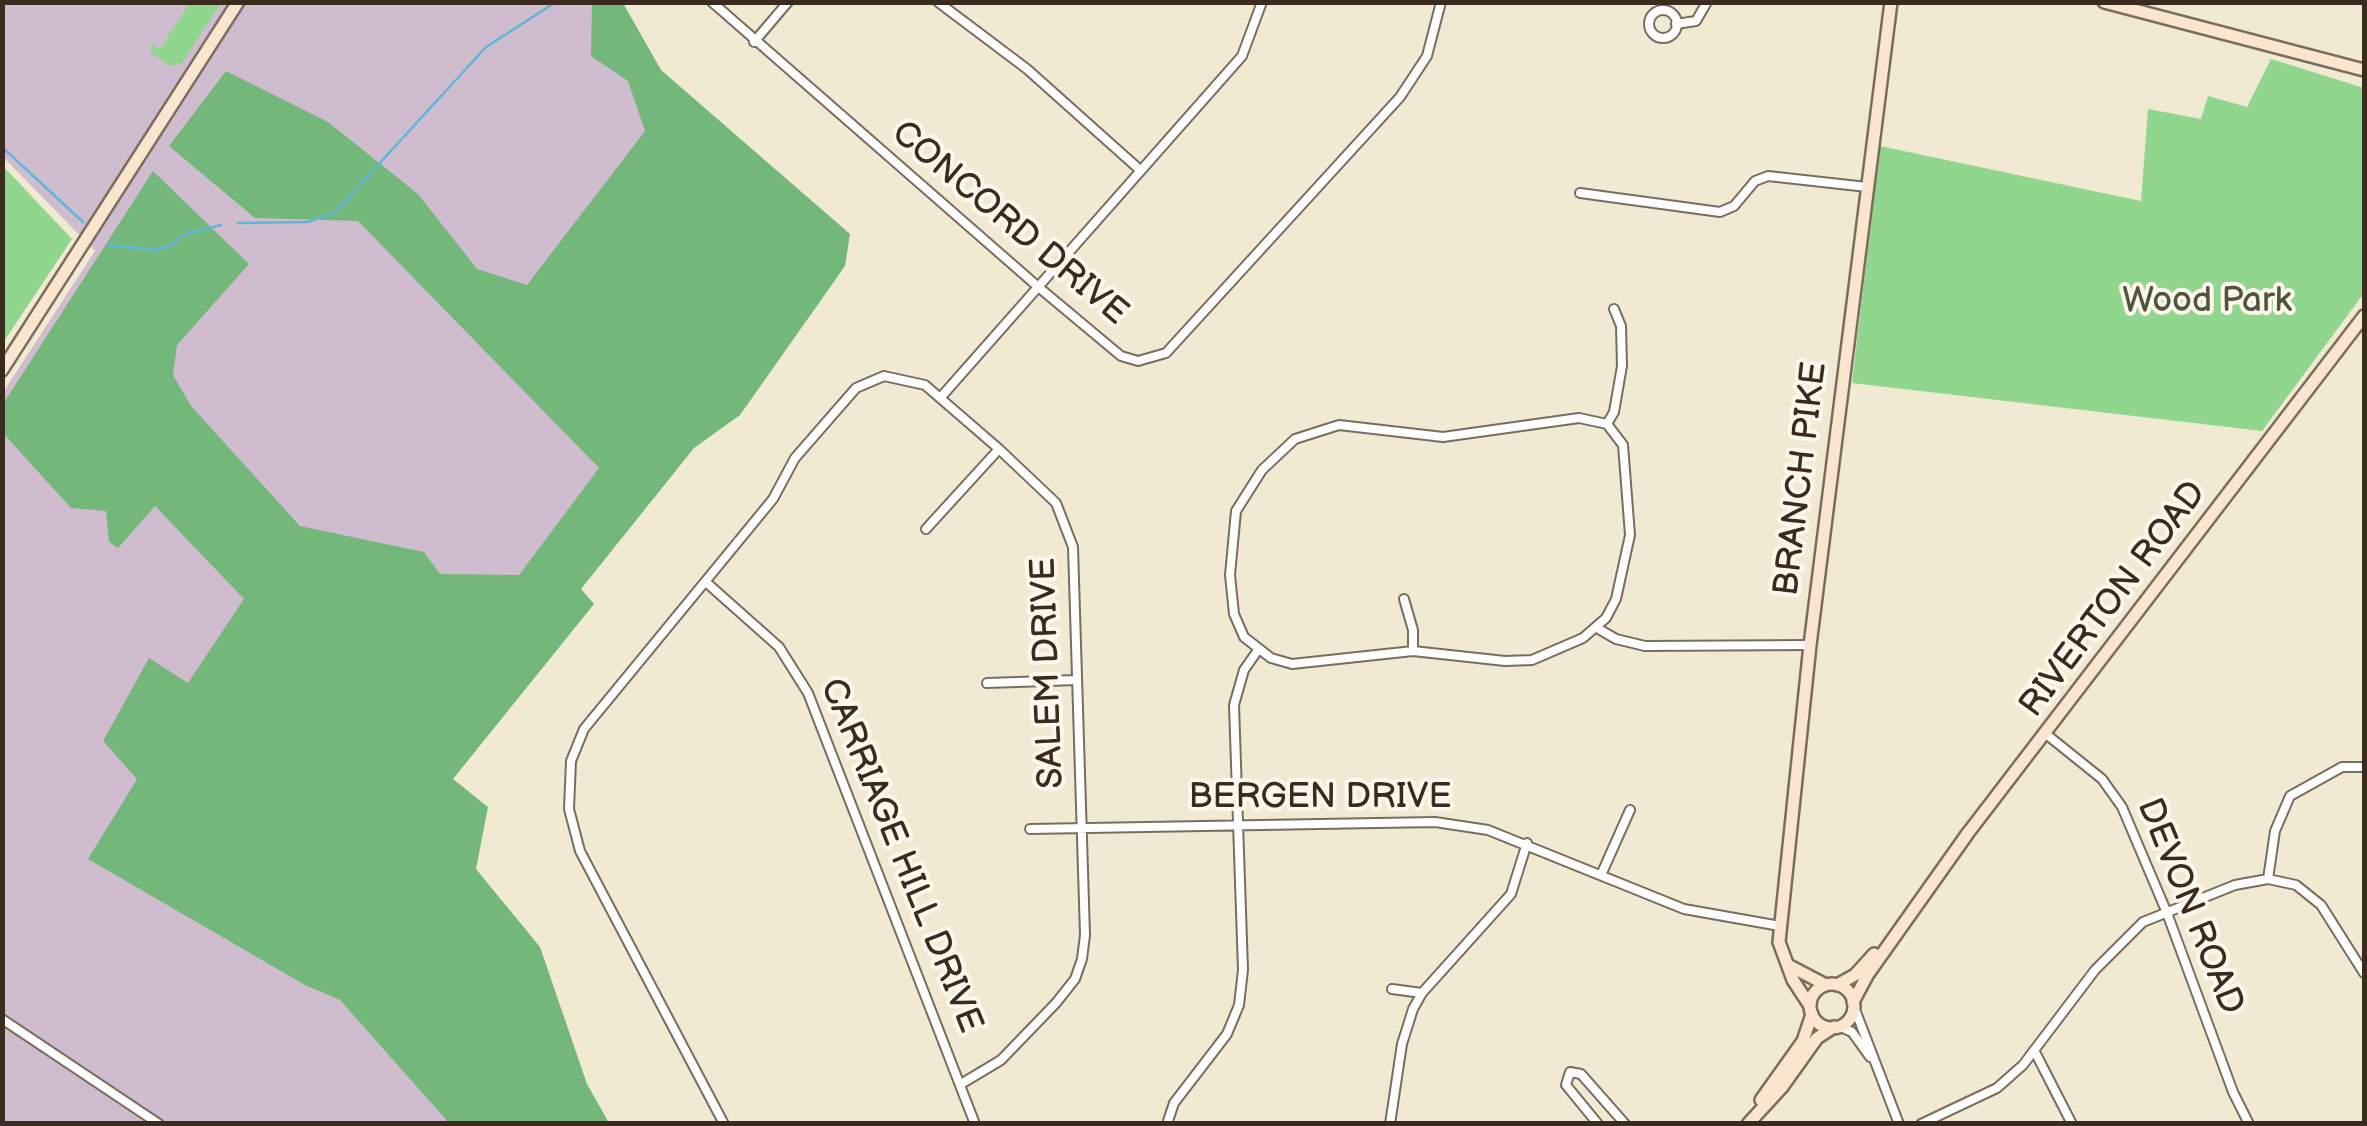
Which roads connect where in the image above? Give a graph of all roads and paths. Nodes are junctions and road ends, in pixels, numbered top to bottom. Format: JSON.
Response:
{"nodes":[{"id":1,"x":238,"y":2,"type":"edge"},
{"id":2,"x":712,"y":2,"type":"edge"},
{"id":3,"x":788,"y":2,"type":"edge"},
{"id":4,"x":938,"y":2,"type":"edge"},
{"id":5,"x":1262,"y":2,"type":"edge"},
{"id":6,"x":1441,"y":2,"type":"edge"},
{"id":7,"x":1708,"y":2,"type":"edge"},
{"id":8,"x":1891,"y":2,"type":"edge"},
{"id":9,"x":2104,"y":2,"type":"edge"},
{"id":10,"x":2133,"y":6,"type":"edge"},
{"id":11,"x":1676,"y":24,"type":"dead end"},
{"id":12,"x":754,"y":42,"type":"junction"},
{"id":13,"x":2364,"y":70,"type":"edge"},
{"id":14,"x":1140,"y":170,"type":"junction"},
{"id":15,"x":1866,"y":186,"type":"junction"},
{"id":16,"x":1580,"y":192,"type":"dead end"},
{"id":17,"x":1036,"y":285,"type":"junction"},
{"id":18,"x":1614,"y":309,"type":"dead end"},
{"id":19,"x":2363,"y":320,"type":"edge"},
{"id":20,"x":2,"y":370,"type":"edge"},
{"id":21,"x":942,"y":397,"type":"junction"},
{"id":22,"x":1607,"y":424,"type":"junction"},
{"id":23,"x":999,"y":449,"type":"junction"},
{"id":24,"x":926,"y":529,"type":"dead end"},
{"id":25,"x":707,"y":583,"type":"junction"},
{"id":26,"x":1404,"y":598,"type":"dead end"},
{"id":27,"x":1596,"y":628,"type":"junction"},
{"id":28,"x":1810,"y":645,"type":"junction"},
{"id":29,"x":1258,"y":650,"type":"junction"},
{"id":30,"x":1413,"y":651,"type":"junction"},
{"id":31,"x":1077,"y":680,"type":"junction"},
{"id":32,"x":986,"y":683,"type":"dead end"},
{"id":33,"x":2046,"y":734,"type":"junction"},
{"id":34,"x":2364,"y":766,"type":"edge"},
{"id":35,"x":1630,"y":810,"type":"dead end"},
{"id":36,"x":1238,"y":824,"type":"junction"},
{"id":37,"x":1083,"y":826,"type":"junction"},
{"id":38,"x":1030,"y":829,"type":"dead end"},
{"id":39,"x":1527,"y":843,"type":"junction"},
{"id":40,"x":1601,"y":875,"type":"junction"},
{"id":41,"x":2268,"y":879,"type":"junction"},
{"id":42,"x":2167,"y":912,"type":"junction"},
{"id":43,"x":1907,"y":917,"type":"junction"},
{"id":44,"x":1780,"y":926,"type":"junction"},
{"id":45,"x":1785,"y":962,"type":"junction"},
{"id":46,"x":2364,"y":974,"type":"edge"},
{"id":47,"x":1832,"y":985,"type":"junction"},
{"id":48,"x":1392,"y":989,"type":"dead end"},
{"id":49,"x":1422,"y":993,"type":"junction"},
{"id":50,"x":1854,"y":1005,"type":"junction"},
{"id":51,"x":1811,"y":1010,"type":"junction"},
{"id":52,"x":2,"y":1020,"type":"edge"},
{"id":53,"x":1836,"y":1027,"type":"junction"},
{"id":54,"x":2034,"y":1050,"type":"junction"},
{"id":55,"x":1875,"y":1065,"type":"junction"},
{"id":56,"x":962,"y":1084,"type":"junction"},
{"id":57,"x":159,"y":1124,"type":"edge"},
{"id":58,"x":724,"y":1124,"type":"edge"},
{"id":59,"x":974,"y":1124,"type":"edge"},
{"id":60,"x":1167,"y":1124,"type":"edge"},
{"id":61,"x":1390,"y":1124,"type":"edge"},
{"id":62,"x":1598,"y":1124,"type":"edge"},
{"id":63,"x":1625,"y":1124,"type":"edge"},
{"id":64,"x":1747,"y":1124,"type":"edge"},
{"id":65,"x":1899,"y":1124,"type":"edge"},
{"id":66,"x":1921,"y":1124,"type":"edge"},
{"id":67,"x":2072,"y":1124,"type":"edge"},
{"id":68,"x":2249,"y":1124,"type":"edge"}],
"edges":[{"from":1,"to":20,"type":"main road"},
{"from":2,"to":12,"type":"street","name":"CONCORD DRIVE"},
{"from":3,"to":12,"type":"street"},
{"from":4,"to":14,"type":"street"},
{"from":5,"to":14,"type":"street"},
{"from":6,"to":17,"type":"street","name":"CONCORD DRIVE"},
{"from":7,"to":11,"type":"street"},
{"from":8,"to":15,"type":"main road","name":"BRANCH PIKE"},
{"from":9,"to":10,"type":"main road"},
{"from":10,"to":13,"type":"main road"},
{"from":12,"to":17,"type":"street","name":"CONCORD DRIVE"},
{"from":14,"to":17,"type":"street"},
{"from":15,"to":16,"type":"street"},
{"from":15,"to":28,"type":"main road","name":"BRANCH PIKE"},
{"from":17,"to":21,"type":"street"},
{"from":18,"to":22,"type":"street"},
{"from":19,"to":33,"type":"main road","name":"RIVERTON ROAD"},
{"from":21,"to":23,"type":"street","name":"SALEM DRIVE"},
{"from":21,"to":25,"type":"street","name":"SALEM DRIVE"},
{"from":22,"to":27,"type":"street"},
{"from":22,"to":29,"type":"street"},
{"from":23,"to":24,"type":"street"},
{"from":23,"to":31,"type":"street","name":"SALEM DRIVE"},
{"from":25,"to":56,"type":"street","name":"CARRIAGE HILL DRIVE"},
{"from":25,"to":58,"type":"street","name":"SALEM DRIVE"},
{"from":26,"to":30,"type":"street"},
{"from":27,"to":28,"type":"street"},
{"from":27,"to":30,"type":"street"},
{"from":28,"to":44,"type":"main road","name":"BRANCH PIKE"},
{"from":29,"to":30,"type":"street"},
{"from":29,"to":36,"type":"street"},
{"from":31,"to":32,"type":"street"},
{"from":31,"to":37,"type":"street","name":"SALEM DRIVE"},
{"from":33,"to":42,"type":"street","name":"DEVON ROAD"},
{"from":33,"to":43,"type":"main road","name":"RIVERTON ROAD"},
{"from":34,"to":41,"type":"street"},
{"from":35,"to":40,"type":"street"},
{"from":36,"to":37,"type":"street","name":"BERGEN DRIVE"},
{"from":36,"to":39,"type":"street","name":"BERGEN DRIVE"},
{"from":36,"to":60,"type":"street"},
{"from":37,"to":38,"type":"street","name":"BERGEN DRIVE"},
{"from":37,"to":56,"type":"street","name":"SALEM DRIVE"},
{"from":39,"to":40,"type":"street","name":"BERGEN DRIVE"},
{"from":39,"to":49,"type":"street"},
{"from":40,"to":44,"type":"street","name":"BERGEN DRIVE"},
{"from":41,"to":42,"type":"street"},
{"from":41,"to":46,"type":"street"},
{"from":42,"to":54,"type":"street"},
{"from":42,"to":68,"type":"street","name":"DEVON ROAD"},
{"from":43,"to":47,"type":"main road","name":"RIVERTON ROAD"},
{"from":43,"to":50,"type":"main road","name":"RIVERTON ROAD"},
{"from":44,"to":45,"type":"main road","name":"BRANCH PIKE"},
{"from":45,"to":47,"type":"main road"},
{"from":45,"to":51,"type":"main road","name":"BRANCH PIKE"},
{"from":47,"to":50,"type":"main road"},
{"from":47,"to":51,"type":"main road"},
{"from":48,"to":49,"type":"street"},
{"from":49,"to":61,"type":"street"},
{"from":50,"to":53,"type":"main road"},
{"from":50,"to":55,"type":"street"},
{"from":51,"to":53,"type":"main road"},
{"from":51,"to":64,"type":"main road"},
{"from":52,"to":57,"type":"street"},
{"from":53,"to":55,"type":"street"},
{"from":53,"to":64,"type":"main road"},
{"from":54,"to":66,"type":"street"},
{"from":54,"to":67,"type":"street"},
{"from":55,"to":65,"type":"street"},
{"from":56,"to":59,"type":"street","name":"CARRIAGE HILL DRIVE"},
{"from":62,"to":63,"type":"street"}]}
